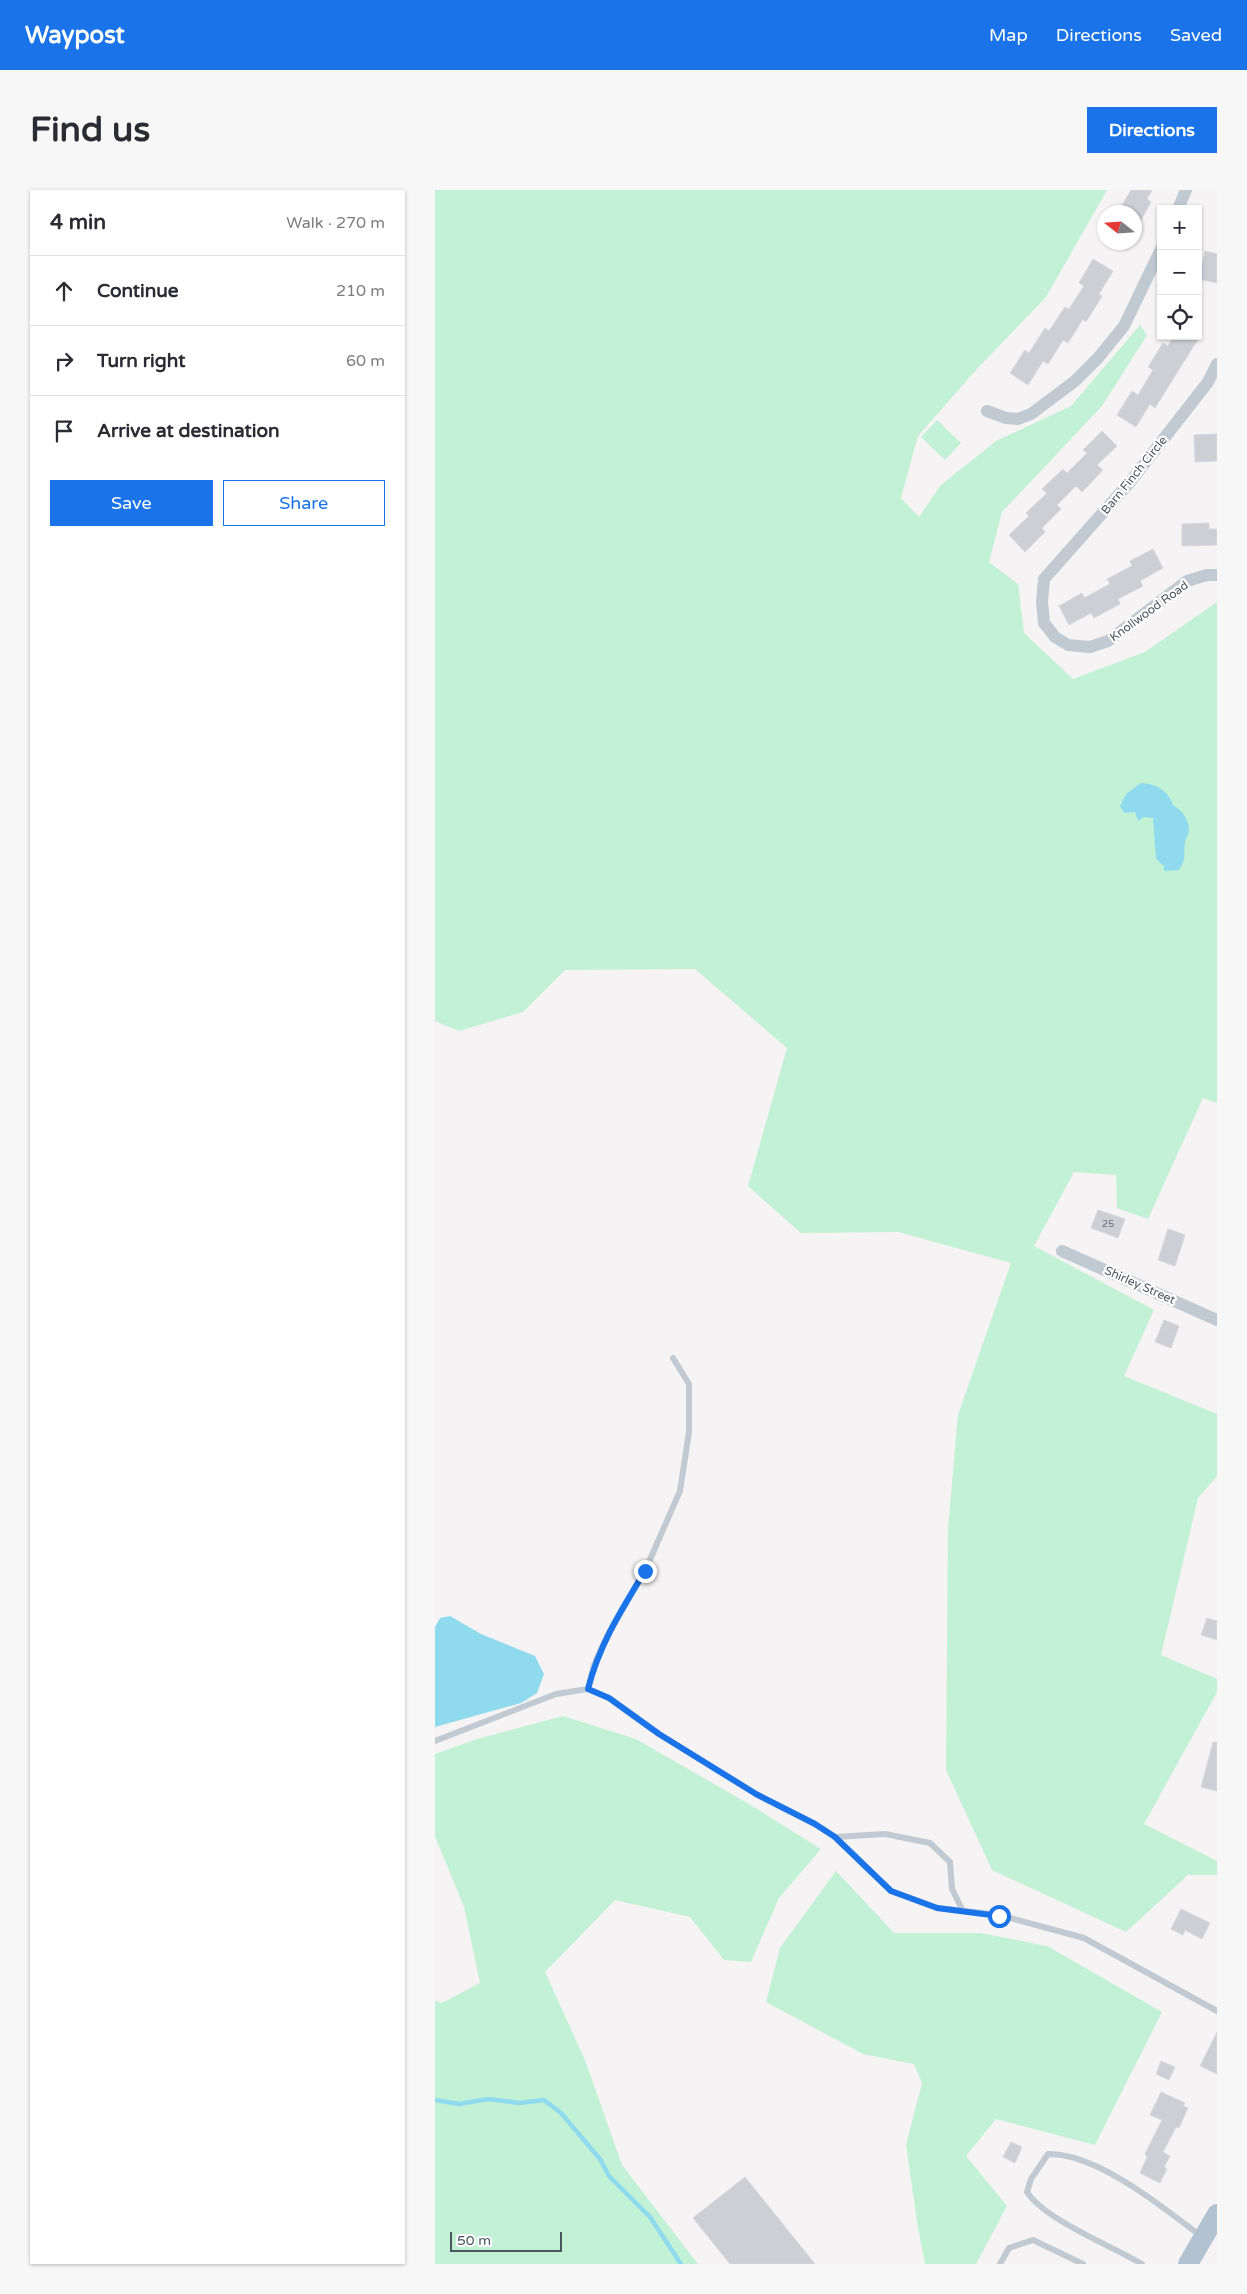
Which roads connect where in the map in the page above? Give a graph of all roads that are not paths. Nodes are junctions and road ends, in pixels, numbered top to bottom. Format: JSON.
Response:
{"nodes":[{"id":1,"x":1186,"y":190,"type":"edge"},
{"id":2,"x":1180,"y":205,"type":"edge"},
{"id":3,"x":1161,"y":250,"type":"edge"},
{"id":4,"x":1217,"y":364,"type":"edge"},
{"id":5,"x":1212,"y":383,"type":"edge"},
{"id":6,"x":987,"y":411,"type":"dead end"},
{"id":7,"x":1217,"y":575,"type":"edge"},
{"id":8,"x":1044,"y":579,"type":"joint"},
{"id":9,"x":1063,"y":1251,"type":"dead end"},
{"id":10,"x":1217,"y":1320,"type":"edge"},
{"id":11,"x":673,"y":1358,"type":"dead end"},
{"id":12,"x":588,"y":1689,"type":"junction"},
{"id":13,"x":435,"y":1741,"type":"edge"},
{"id":14,"x":835,"y":1837,"type":"junction"},
{"id":15,"x":963,"y":1911,"type":"junction"},
{"id":16,"x":1217,"y":2011,"type":"edge"},
{"id":17,"x":1217,"y":2214,"type":"edge"},
{"id":18,"x":1203,"y":2238,"type":"junction"},
{"id":19,"x":1001,"y":2264,"type":"edge"},
{"id":20,"x":1083,"y":2264,"type":"edge"},
{"id":21,"x":1142,"y":2264,"type":"edge"},
{"id":22,"x":1188,"y":2264,"type":"edge"}],
"edges":[{"from":1,"to":2,"type":"street"},
{"from":3,"to":6,"type":"street"},
{"from":4,"to":5,"type":"street","name":"Barn Finch Circle"},
{"from":5,"to":8,"type":"street","name":"Barn Finch Circle"},
{"from":7,"to":8,"type":"street","name":"Knollwood Road"},
{"from":9,"to":10,"type":"street","name":"Shirley Street"},
{"from":11,"to":12,"type":"lane"},
{"from":12,"to":13,"type":"lane"},
{"from":12,"to":14,"type":"lane"},
{"from":14,"to":15,"type":"lane"},
{"from":14,"to":15,"type":"lane"},
{"from":15,"to":16,"type":"lane"},
{"from":17,"to":18,"type":"main road"},
{"from":18,"to":21,"type":"lane"},
{"from":18,"to":22,"type":"main road"},
{"from":19,"to":20,"type":"lane"}]}
